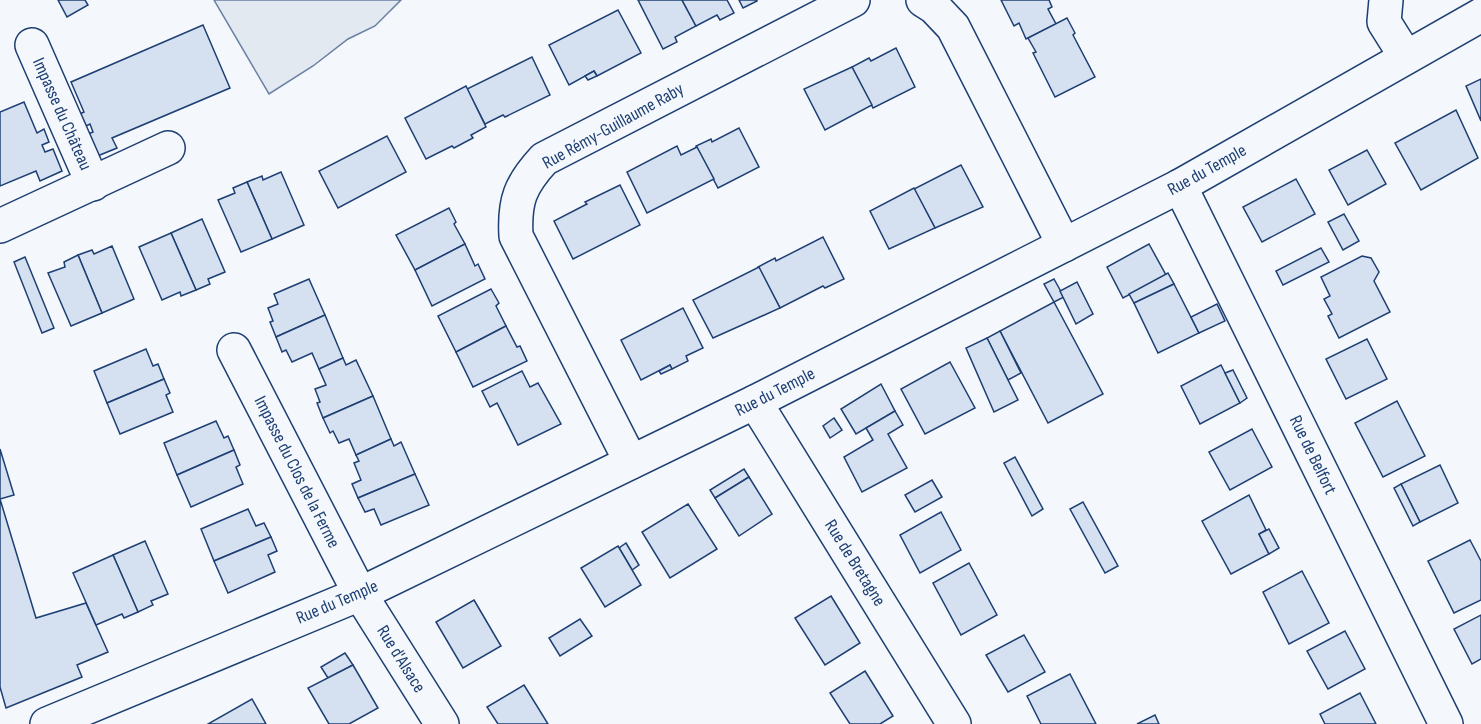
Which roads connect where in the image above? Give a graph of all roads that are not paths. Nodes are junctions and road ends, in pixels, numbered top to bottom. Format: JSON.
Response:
{"nodes":[{"id":1,"x":853,"y":0,"type":"edge"},
{"id":2,"x":923,"y":0,"type":"edge"},
{"id":3,"x":1386,"y":0,"type":"edge"},
{"id":4,"x":1481,"y":15,"type":"edge"},
{"id":5,"x":32,"y":45,"type":"dead end"},
{"id":6,"x":1406,"y":57,"type":"junction"},
{"id":7,"x":168,"y":148,"type":"dead end"},
{"id":8,"x":93,"y":184,"type":"junction"},
{"id":9,"x":1180,"y":186,"type":"junction"},
{"id":10,"x":0,"y":226,"type":"edge"},
{"id":11,"x":1064,"y":245,"type":"junction"},
{"id":12,"x":234,"y":350,"type":"dead end"},
{"id":13,"x":755,"y":402,"type":"junction"},
{"id":14,"x":631,"y":462,"type":"junction"},
{"id":15,"x":360,"y":594,"type":"junction"},
{"id":16,"x":47,"y":724,"type":"edge"},
{"id":17,"x":442,"y":724,"type":"edge"},
{"id":18,"x":954,"y":724,"type":"edge"},
{"id":19,"x":1446,"y":724,"type":"edge"}],
"edges":[{"from":1,"to":14,"type":"street","name":"Rue Rémy-Guillaume Raby"},
{"from":2,"to":11,"type":"street"},
{"from":3,"to":6,"type":"street"},
{"from":4,"to":6,"type":"street","name":"Rue du Temple"},
{"from":5,"to":8,"type":"street","name":"Impasse du Château"},
{"from":6,"to":9,"type":"street","name":"Rue du Temple"},
{"from":7,"to":8,"type":"street","name":"Impasse du Château"},
{"from":8,"to":10,"type":"street","name":"Impasse du Château"},
{"from":9,"to":11,"type":"street","name":"Rue du Temple"},
{"from":9,"to":19,"type":"street","name":"Rue de Belfort"},
{"from":11,"to":13,"type":"street","name":"Rue du Temple"},
{"from":12,"to":15,"type":"street","name":"Impasse du Clos de la Ferme"},
{"from":13,"to":14,"type":"street","name":"Rue du Temple"},
{"from":13,"to":18,"type":"street","name":"Rue de Bretagne"},
{"from":14,"to":15,"type":"street","name":"Rue du Temple"},
{"from":15,"to":16,"type":"street","name":"Rue du Temple"},
{"from":15,"to":17,"type":"street","name":"Rue d'Alsace"}]}
